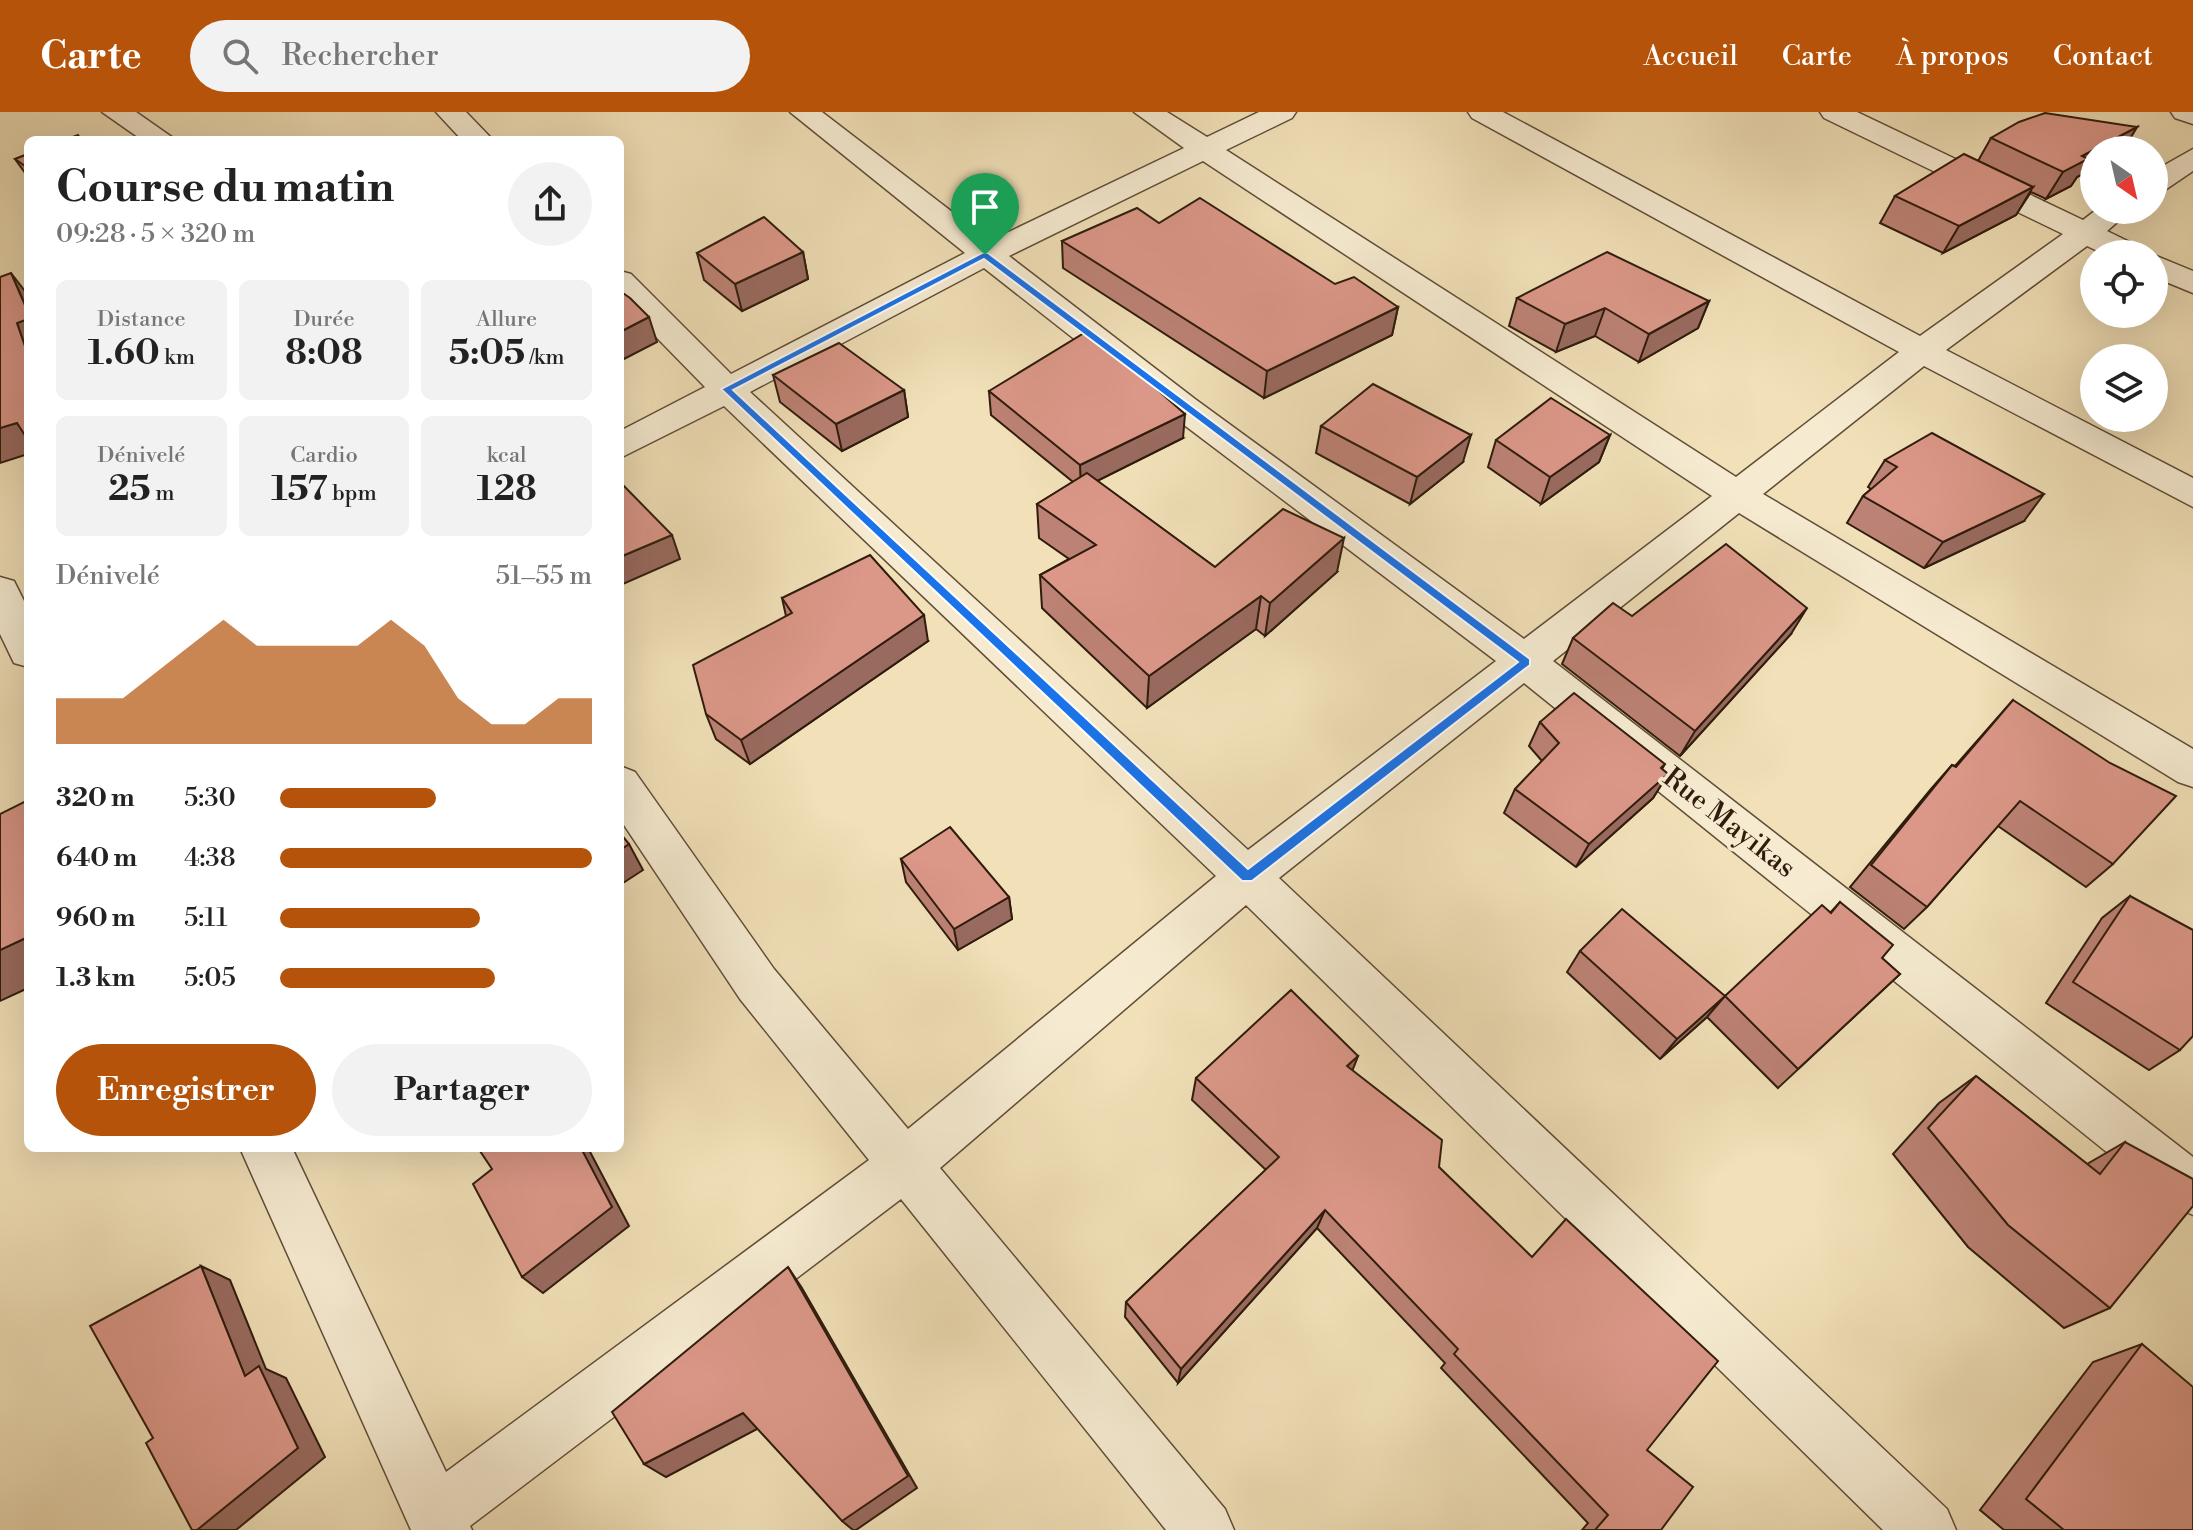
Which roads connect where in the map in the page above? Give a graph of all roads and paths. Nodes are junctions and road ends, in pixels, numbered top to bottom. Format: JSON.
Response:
{"nodes":[{"id":1,"x":116,"y":112,"type":"edge"},
{"id":2,"x":450,"y":112,"type":"edge"},
{"id":3,"x":804,"y":112,"type":"edge"},
{"id":4,"x":1148,"y":112,"type":"edge"},
{"id":5,"x":1282,"y":112,"type":"edge"},
{"id":6,"x":1482,"y":112,"type":"edge"},
{"id":7,"x":1834,"y":112,"type":"edge"},
{"id":8,"x":2185,"y":112,"type":"edge"},
{"id":9,"x":2193,"y":115,"type":"edge"},
{"id":10,"x":155,"y":136,"type":"edge"},
{"id":11,"x":475,"y":136,"type":"edge"},
{"id":12,"x":1204,"y":148,"type":"junction"},
{"id":13,"x":2193,"y":158,"type":"edge"},
{"id":14,"x":2168,"y":175,"type":"edge"},
{"id":15,"x":2080,"y":214,"type":"edge"},
{"id":16,"x":2096,"y":224,"type":"edge"},
{"id":17,"x":2101,"y":224,"type":"edge"},
{"id":18,"x":2116,"y":240,"type":"edge"},
{"id":19,"x":985,"y":255,"type":"junction"},
{"id":20,"x":2168,"y":271,"type":"edge"},
{"id":21,"x":2193,"y":283,"type":"edge"},
{"id":22,"x":624,"y":285,"type":"edge"},
{"id":23,"x":1922,"y":351,"type":"junction"},
{"id":24,"x":726,"y":389,"type":"junction"},
{"id":25,"x":624,"y":444,"type":"edge"},
{"id":26,"x":2193,"y":494,"type":"edge"},
{"id":27,"x":1739,"y":496,"type":"junction"},
{"id":28,"x":0,"y":591,"type":"edge"},
{"id":29,"x":24,"y":643,"type":"edge"},
{"id":30,"x":1526,"y":662,"type":"junction"},
{"id":31,"x":2193,"y":770,"type":"edge"},
{"id":32,"x":624,"y":790,"type":"edge"},
{"id":33,"x":1247,"y":877,"type":"junction"},
{"id":34,"x":268,"y":1152,"type":"edge"},
{"id":35,"x":903,"y":1166,"type":"junction"},
{"id":36,"x":2193,"y":1189,"type":"edge"},
{"id":37,"x":439,"y":1523,"type":"edge"},
{"id":38,"x":1204,"y":1530,"type":"edge"},
{"id":39,"x":1926,"y":1530,"type":"edge"}],
"edges":[{"from":1,"to":10,"type":"street"},
{"from":2,"to":11,"type":"street"},
{"from":3,"to":19,"type":"street","name":"Rue Mayikas"},
{"from":4,"to":12,"type":"street"},
{"from":5,"to":12,"type":"street"},
{"from":6,"to":23,"type":"street"},
{"from":7,"to":15,"type":"street"},
{"from":8,"to":9,"type":"street"},
{"from":12,"to":19,"type":"street"},
{"from":12,"to":27,"type":"street"},
{"from":13,"to":14,"type":"street"},
{"from":16,"to":23,"type":"street"},
{"from":17,"to":18,"type":"street"},
{"from":19,"to":24,"type":"street"},
{"from":19,"to":30,"type":"street","name":"Rue Mayikas"},
{"from":20,"to":21,"type":"street"},
{"from":22,"to":24,"type":"street"},
{"from":23,"to":26,"type":"street"},
{"from":23,"to":27,"type":"street"},
{"from":24,"to":25,"type":"street"},
{"from":24,"to":33,"type":"street"},
{"from":27,"to":30,"type":"street"},
{"from":27,"to":31,"type":"street"},
{"from":28,"to":29,"type":"street"},
{"from":30,"to":33,"type":"street"},
{"from":30,"to":36,"type":"street","name":"Rue Mayikas"},
{"from":32,"to":35,"type":"street"},
{"from":33,"to":35,"type":"street"},
{"from":33,"to":39,"type":"street"},
{"from":34,"to":37,"type":"street"},
{"from":35,"to":37,"type":"street"},
{"from":35,"to":38,"type":"street"}]}
